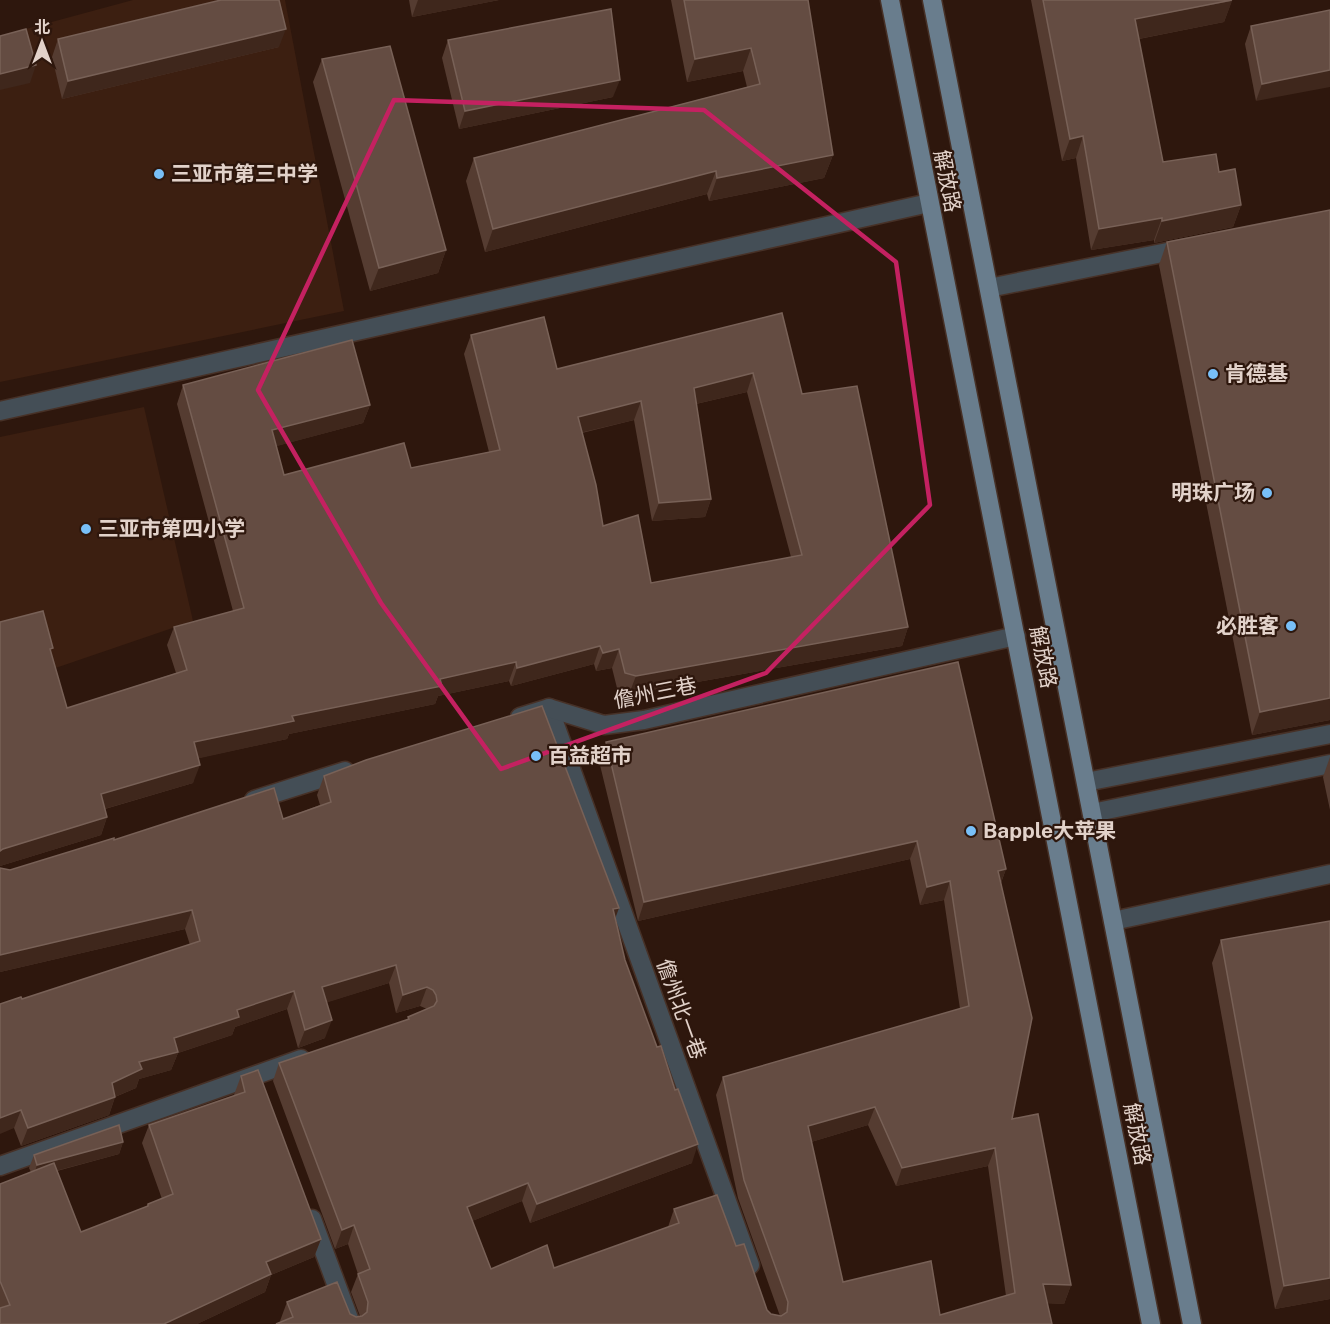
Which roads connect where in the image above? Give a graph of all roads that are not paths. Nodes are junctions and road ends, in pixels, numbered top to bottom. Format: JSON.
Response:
{"nodes":[{"id":1,"x":890,"y":0,"type":"edge"},
{"id":2,"x":932,"y":0,"type":"edge"},
{"id":3,"x":929,"y":203,"type":"junction"},
{"id":4,"x":1205,"y":244,"type":"edge"},
{"id":5,"x":989,"y":288,"type":"junction"},
{"id":6,"x":0,"y":411,"type":"edge"},
{"id":7,"x":1016,"y":636,"type":"junction"},
{"id":8,"x":549,"y":708,"type":"junction"},
{"id":9,"x":503,"y":723,"type":"edge"},
{"id":10,"x":1330,"y":734,"type":"edge"},
{"id":11,"x":1330,"y":764,"type":"edge"},
{"id":12,"x":366,"y":765,"type":"edge"},
{"id":13,"x":1086,"y":782,"type":"junction"},
{"id":14,"x":240,"y":804,"type":"edge"},
{"id":15,"x":1092,"y":813,"type":"junction"},
{"id":16,"x":1330,"y":874,"type":"edge"},
{"id":17,"x":1113,"y":921,"type":"junction"},
{"id":18,"x":322,"y":1051,"type":"edge"},
{"id":19,"x":258,"y":1074,"type":"junction"},
{"id":20,"x":266,"y":1096,"type":"edge"},
{"id":21,"x":0,"y":1166,"type":"edge"},
{"id":22,"x":306,"y":1204,"type":"edge"},
{"id":23,"x":755,"y":1279,"type":"edge"},
{"id":24,"x":351,"y":1324,"type":"edge"},
{"id":25,"x":1151,"y":1324,"type":"edge"},
{"id":26,"x":1192,"y":1324,"type":"edge"}],
"edges":[{"from":1,"to":3,"type":"main road","name":"解放路"},
{"from":2,"to":5,"type":"main road","name":"解放路"},
{"from":3,"to":6,"type":"street"},
{"from":3,"to":7,"type":"main road","name":"解放路"},
{"from":4,"to":5,"type":"street"},
{"from":5,"to":13,"type":"main road","name":"解放路"},
{"from":7,"to":8,"type":"street","name":"儋州三巷"},
{"from":7,"to":25,"type":"main road","name":"解放路"},
{"from":8,"to":9,"type":"street"},
{"from":8,"to":23,"type":"street","name":"儋州北一巷"},
{"from":10,"to":13,"type":"street"},
{"from":11,"to":15,"type":"street"},
{"from":12,"to":14,"type":"street"},
{"from":13,"to":15,"type":"main road","name":"解放路"},
{"from":15,"to":17,"type":"main road","name":"解放路"},
{"from":16,"to":17,"type":"street"},
{"from":17,"to":26,"type":"main road","name":"解放路"},
{"from":18,"to":19,"type":"street"},
{"from":19,"to":20,"type":"street"},
{"from":19,"to":21,"type":"street"},
{"from":22,"to":24,"type":"street"}]}
